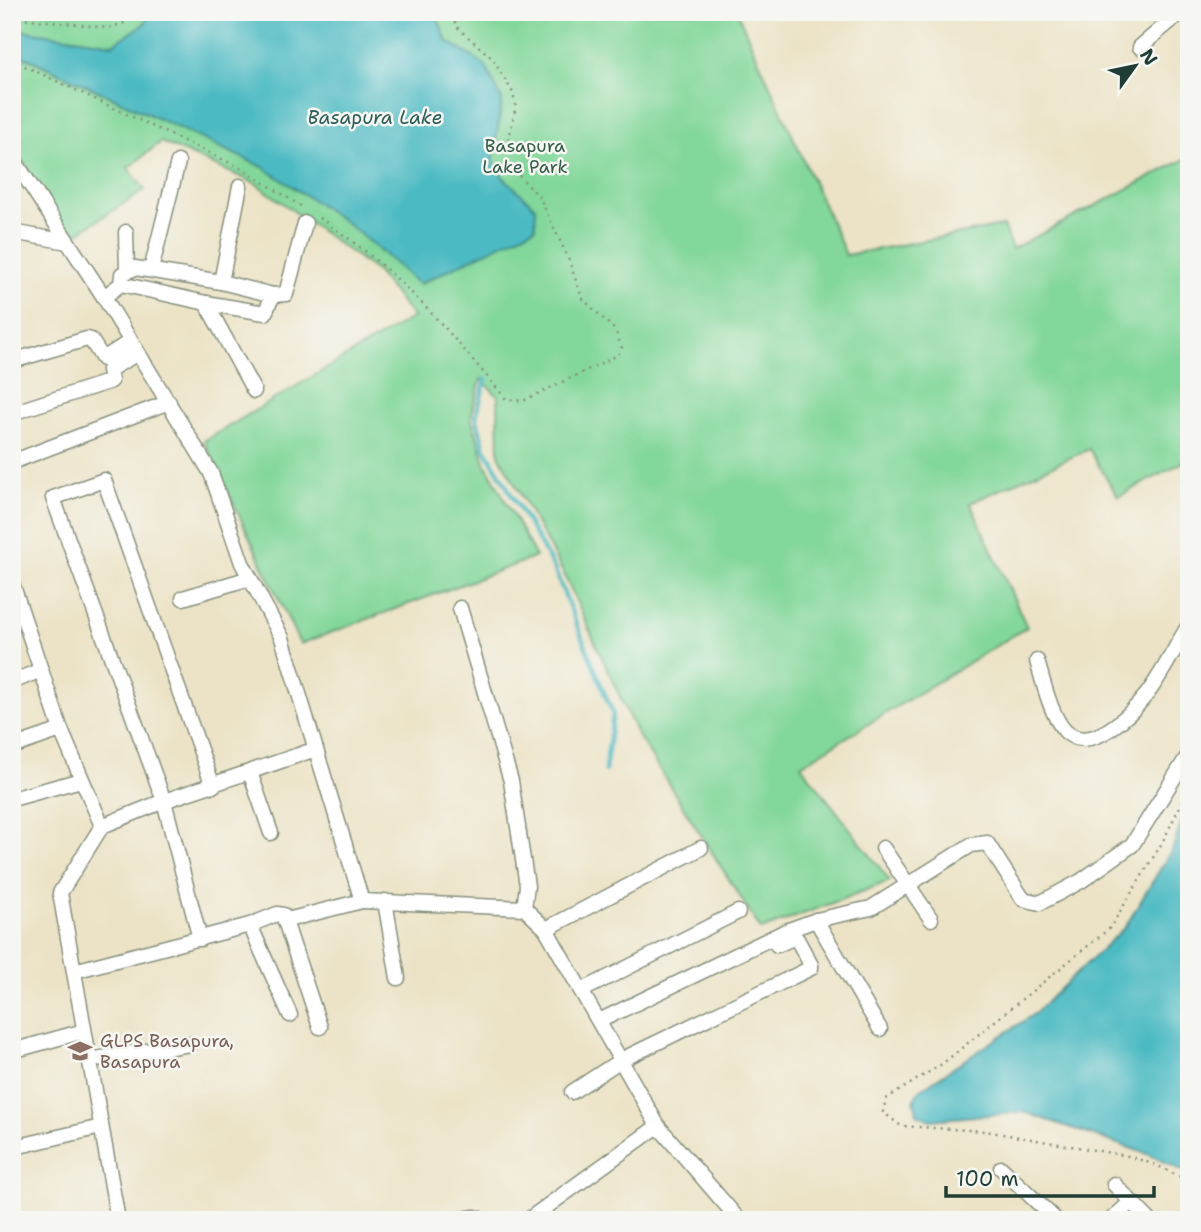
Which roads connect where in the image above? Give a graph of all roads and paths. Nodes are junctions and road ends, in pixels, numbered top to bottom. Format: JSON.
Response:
{"nodes":[{"id":1,"x":136,"y":12,"type":"edge"},
{"id":2,"x":450,"y":12,"type":"edge"},
{"id":3,"x":1181,"y":12,"type":"edge"},
{"id":4,"x":12,"y":17,"type":"edge"},
{"id":5,"x":1140,"y":47,"type":"dead end"},
{"id":6,"x":12,"y":60,"type":"edge"},
{"id":7,"x":12,"y":157,"type":"edge"},
{"id":8,"x":178,"y":162,"type":"dead end"},
{"id":9,"x":240,"y":186,"type":"dead end"},
{"id":10,"x":310,"y":216,"type":"junction"},
{"id":11,"x":12,"y":232,"type":"edge"},
{"id":12,"x":126,"y":232,"type":"dead end"},
{"id":13,"x":68,"y":242,"type":"junction"},
{"id":14,"x":127,"y":270,"type":"junction"},
{"id":15,"x":150,"y":271,"type":"junction"},
{"id":16,"x":221,"y":282,"type":"junction"},
{"id":17,"x":121,"y":285,"type":"junction"},
{"id":18,"x":273,"y":295,"type":"junction"},
{"id":19,"x":104,"y":297,"type":"junction"},
{"id":20,"x":206,"y":303,"type":"junction"},
{"id":21,"x":135,"y":347,"type":"junction"},
{"id":22,"x":13,"y":359,"type":"edge"},
{"id":23,"x":106,"y":364,"type":"junction"},
{"id":24,"x":254,"y":391,"type":"dead end"},
{"id":25,"x":169,"y":402,"type":"junction"},
{"id":26,"x":12,"y":414,"type":"edge"},
{"id":27,"x":12,"y":462,"type":"edge"},
{"id":28,"x":250,"y":578,"type":"junction"},
{"id":29,"x":12,"y":583,"type":"edge"},
{"id":30,"x":15,"y":598,"type":"edge"},
{"id":31,"x":183,"y":598,"type":"dead end"},
{"id":32,"x":460,"y":608,"type":"dead end"},
{"id":33,"x":1189,"y":625,"type":"edge"},
{"id":34,"x":1037,"y":661,"type":"dead end"},
{"id":35,"x":41,"y":670,"type":"junction"},
{"id":36,"x":12,"y":682,"type":"edge"},
{"id":37,"x":61,"y":730,"type":"junction"},
{"id":38,"x":12,"y":747,"type":"edge"},
{"id":39,"x":316,"y":749,"type":"junction"},
{"id":40,"x":1189,"y":754,"type":"edge"},
{"id":41,"x":250,"y":772,"type":"junction"},
{"id":42,"x":81,"y":780,"type":"junction"},
{"id":43,"x":213,"y":786,"type":"junction"},
{"id":44,"x":1189,"y":788,"type":"edge"},
{"id":45,"x":12,"y":799,"type":"edge"},
{"id":46,"x":164,"y":801,"type":"junction"},
{"id":47,"x":102,"y":826,"type":"junction"},
{"id":48,"x":271,"y":833,"type":"dead end"},
{"id":49,"x":701,"y":848,"type":"dead end"},
{"id":50,"x":883,"y":848,"type":"dead end"},
{"id":51,"x":908,"y":885,"type":"junction"},
{"id":52,"x":362,"y":901,"type":"junction"},
{"id":53,"x":385,"y":901,"type":"junction"},
{"id":54,"x":524,"y":908,"type":"junction"},
{"id":55,"x":738,"y":912,"type":"dead end"},
{"id":56,"x":931,"y":919,"type":"dead end"},
{"id":57,"x":286,"y":920,"type":"junction"},
{"id":58,"x":816,"y":920,"type":"junction"},
{"id":59,"x":250,"y":925,"type":"junction"},
{"id":60,"x":546,"y":929,"type":"junction"},
{"id":61,"x":200,"y":939,"type":"junction"},
{"id":62,"x":74,"y":971,"type":"junction"},
{"id":63,"x":398,"y":978,"type":"dead end"},
{"id":64,"x":581,"y":991,"type":"junction"},
{"id":65,"x":290,"y":1014,"type":"dead end"},
{"id":66,"x":601,"y":1025,"type":"junction"},
{"id":67,"x":320,"y":1027,"type":"dead end"},
{"id":68,"x":880,"y":1029,"type":"dead end"},
{"id":69,"x":84,"y":1031,"type":"junction"},
{"id":70,"x":190,"y":1044,"type":"dead end"},
{"id":71,"x":12,"y":1051,"type":"edge"},
{"id":72,"x":89,"y":1060,"type":"junction"},
{"id":73,"x":621,"y":1060,"type":"junction"},
{"id":74,"x":572,"y":1092,"type":"dead end"},
{"id":75,"x":658,"y":1126,"type":"junction"},
{"id":76,"x":101,"y":1127,"type":"junction"},
{"id":77,"x":15,"y":1147,"type":"dead end"},
{"id":78,"x":1001,"y":1168,"type":"dead end"},
{"id":79,"x":1189,"y":1181,"type":"edge"},
{"id":80,"x":1114,"y":1184,"type":"dead end"},
{"id":81,"x":1131,"y":1202,"type":"junction"},
{"id":82,"x":48,"y":1220,"type":"edge"},
{"id":83,"x":64,"y":1220,"type":"edge"},
{"id":84,"x":118,"y":1220,"type":"edge"},
{"id":85,"x":457,"y":1220,"type":"edge"},
{"id":86,"x":482,"y":1220,"type":"edge"},
{"id":87,"x":528,"y":1220,"type":"edge"},
{"id":88,"x":739,"y":1220,"type":"edge"},
{"id":89,"x":1056,"y":1220,"type":"edge"},
{"id":90,"x":1111,"y":1220,"type":"edge"},
{"id":91,"x":1149,"y":1220,"type":"edge"}],
"edges":[{"from":1,"to":4,"type":"path"},
{"from":2,"to":10,"type":"path"},
{"from":3,"to":5,"type":"street"},
{"from":6,"to":10,"type":"path"},
{"from":7,"to":13,"type":"street"},
{"from":8,"to":15,"type":"street"},
{"from":9,"to":16,"type":"street"},
{"from":10,"to":18,"type":"street"},
{"from":11,"to":13,"type":"street"},
{"from":12,"to":14,"type":"street"},
{"from":13,"to":19,"type":"street"},
{"from":14,"to":15,"type":"street"},
{"from":14,"to":17,"type":"street"},
{"from":15,"to":16,"type":"street"},
{"from":16,"to":18,"type":"street"},
{"from":17,"to":19,"type":"street"},
{"from":17,"to":20,"type":"street"},
{"from":18,"to":20,"type":"street"},
{"from":19,"to":21,"type":"street"},
{"from":20,"to":24,"type":"street"},
{"from":21,"to":23,"type":"street"},
{"from":21,"to":25,"type":"street"},
{"from":22,"to":23,"type":"street"},
{"from":23,"to":26,"type":"street"},
{"from":25,"to":27,"type":"street"},
{"from":25,"to":28,"type":"street"},
{"from":28,"to":31,"type":"street"},
{"from":28,"to":39,"type":"street"},
{"from":29,"to":30,"type":"street"},
{"from":30,"to":35,"type":"street"},
{"from":32,"to":54,"type":"street"},
{"from":33,"to":34,"type":"street"},
{"from":35,"to":36,"type":"street"},
{"from":35,"to":37,"type":"street"},
{"from":37,"to":38,"type":"street"},
{"from":37,"to":42,"type":"street"},
{"from":39,"to":41,"type":"street"},
{"from":39,"to":52,"type":"street"},
{"from":40,"to":51,"type":"street"},
{"from":41,"to":43,"type":"street"},
{"from":41,"to":48,"type":"street"},
{"from":42,"to":45,"type":"street"},
{"from":42,"to":47,"type":"street"},
{"from":43,"to":46,"type":"street"},
{"from":43,"to":46,"type":"street"},
{"from":44,"to":79,"type":"path"},
{"from":46,"to":47,"type":"street"},
{"from":46,"to":61,"type":"street"},
{"from":47,"to":62,"type":"street"},
{"from":49,"to":60,"type":"street"},
{"from":50,"to":51,"type":"street"},
{"from":51,"to":56,"type":"street"},
{"from":51,"to":58,"type":"street"},
{"from":52,"to":53,"type":"street"},
{"from":52,"to":57,"type":"street"},
{"from":53,"to":54,"type":"street"},
{"from":53,"to":63,"type":"street"},
{"from":54,"to":60,"type":"street"},
{"from":55,"to":64,"type":"street"},
{"from":57,"to":59,"type":"street"},
{"from":57,"to":67,"type":"street"},
{"from":58,"to":66,"type":"street"},
{"from":58,"to":68,"type":"street"},
{"from":59,"to":61,"type":"street"},
{"from":59,"to":65,"type":"street"},
{"from":60,"to":64,"type":"street"},
{"from":61,"to":62,"type":"street"},
{"from":62,"to":69,"type":"street"},
{"from":64,"to":66,"type":"street"},
{"from":66,"to":73,"type":"street"},
{"from":66,"to":73,"type":"street"},
{"from":69,"to":71,"type":"street"},
{"from":69,"to":72,"type":"street"},
{"from":70,"to":72,"type":"street"},
{"from":72,"to":76,"type":"street"},
{"from":73,"to":74,"type":"street"},
{"from":73,"to":75,"type":"street"},
{"from":75,"to":87,"type":"street"},
{"from":75,"to":88,"type":"street"},
{"from":76,"to":77,"type":"street"},
{"from":76,"to":84,"type":"street"},
{"from":78,"to":89,"type":"street"},
{"from":80,"to":81,"type":"street"},
{"from":81,"to":90,"type":"street"},
{"from":81,"to":91,"type":"street"},
{"from":82,"to":83,"type":"street"},
{"from":85,"to":86,"type":"street"}]}
